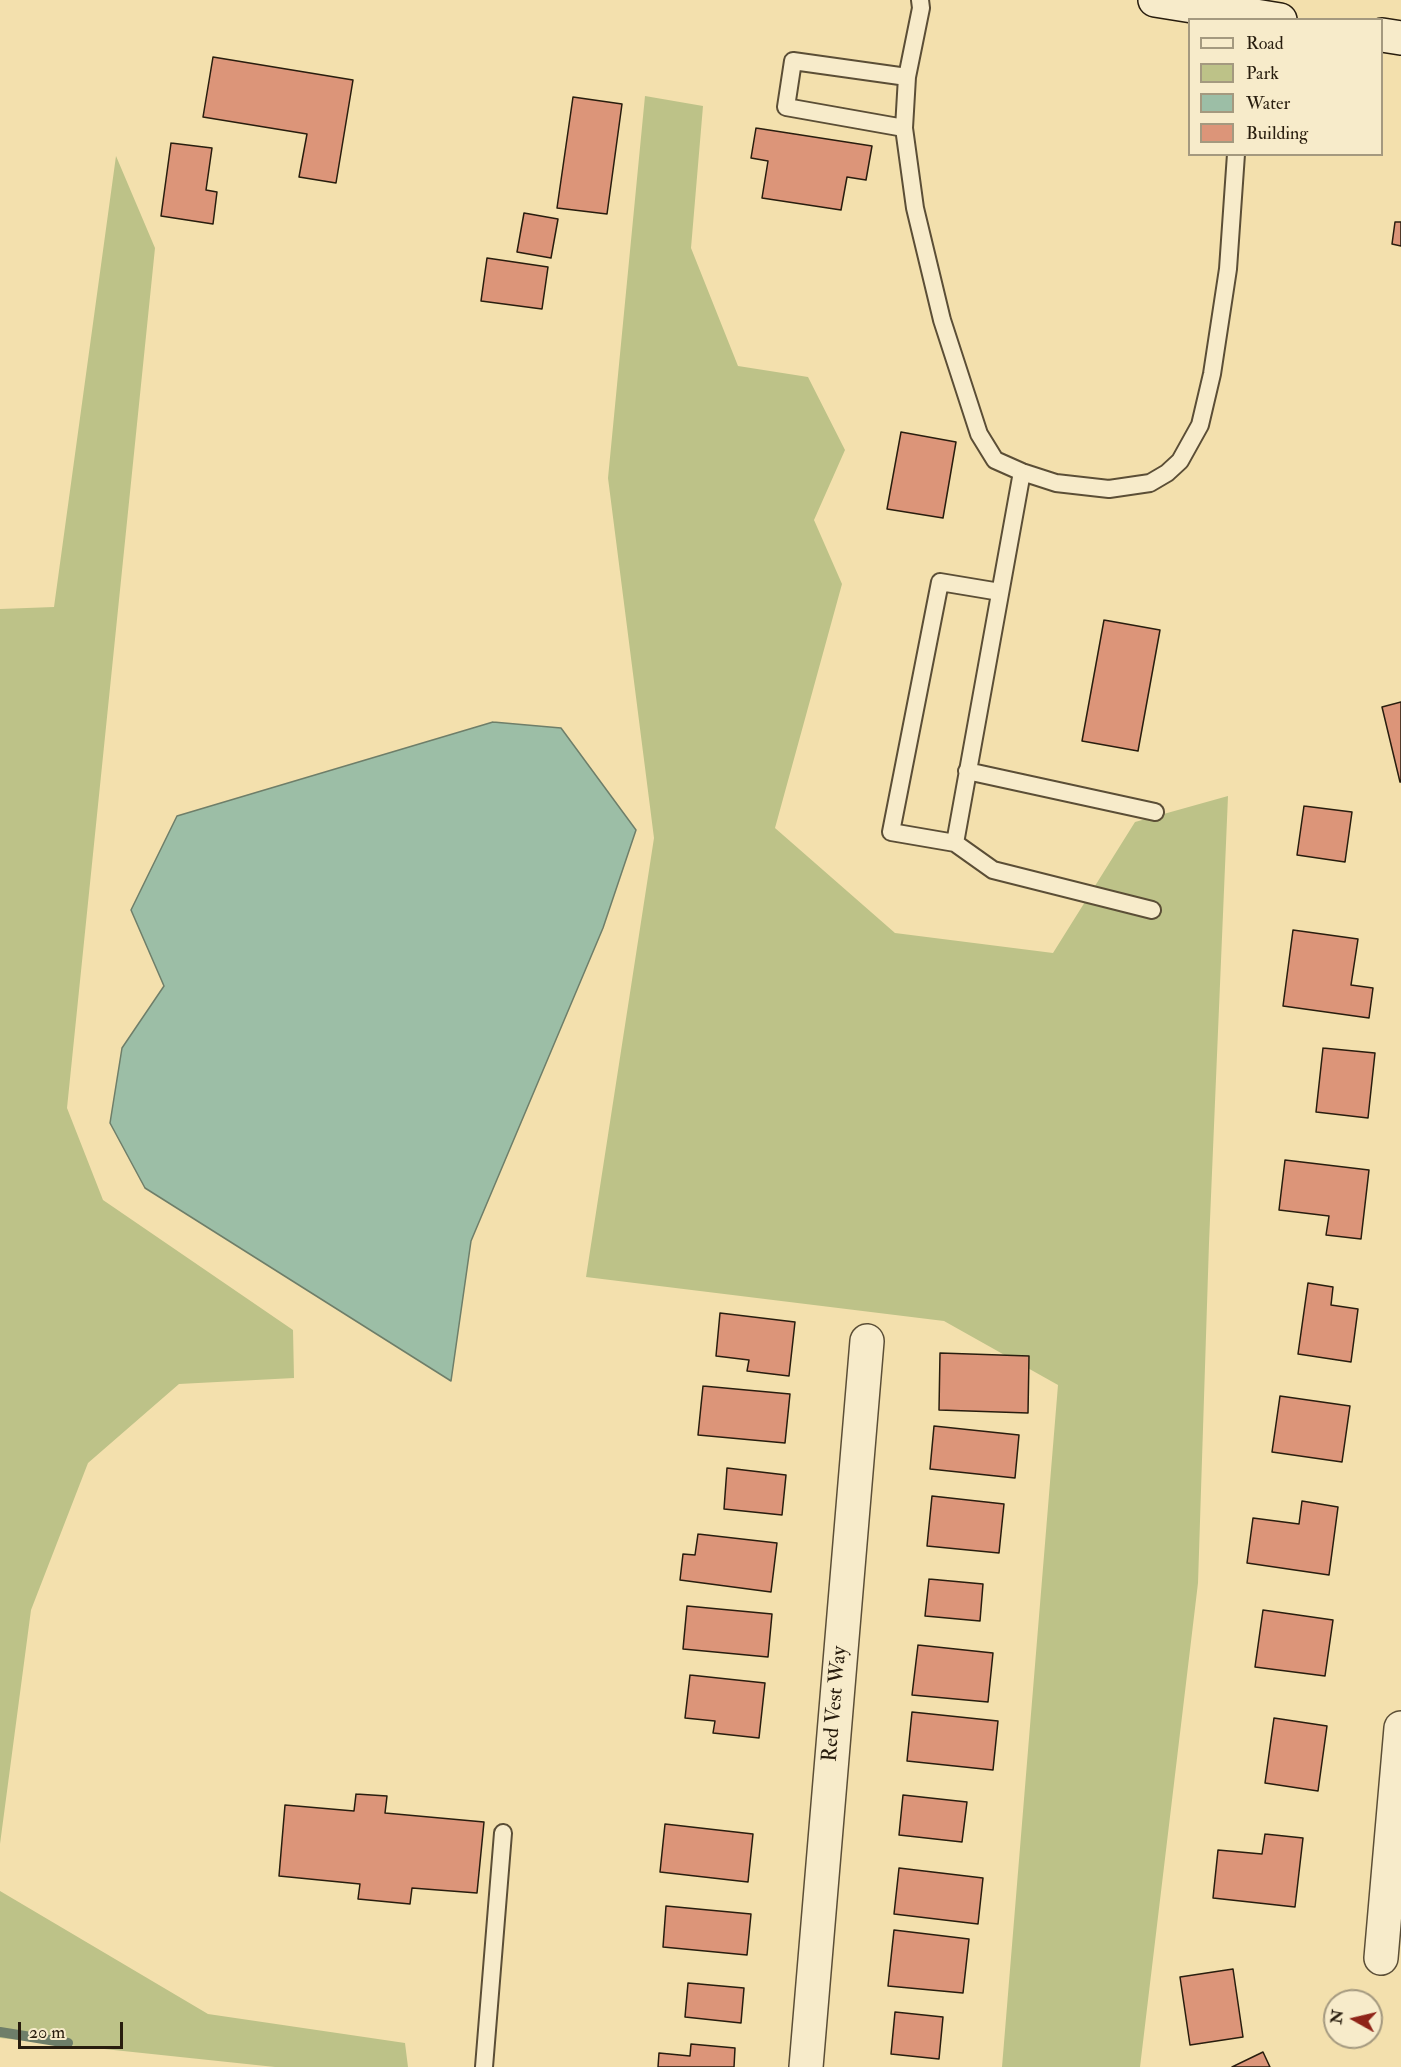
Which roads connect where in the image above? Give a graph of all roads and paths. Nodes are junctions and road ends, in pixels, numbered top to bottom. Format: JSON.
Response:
{"nodes":[{"id":1,"x":920,"y":0,"type":"edge"},
{"id":2,"x":1155,"y":0,"type":"edge"},
{"id":3,"x":1267,"y":18,"type":"edge"},
{"id":4,"x":1383,"y":35,"type":"edge"},
{"id":5,"x":1401,"y":38,"type":"edge"},
{"id":6,"x":907,"y":77,"type":"junction"},
{"id":7,"x":904,"y":128,"type":"junction"},
{"id":8,"x":1236,"y":156,"type":"edge"},
{"id":9,"x":1022,"y":472,"type":"junction"},
{"id":10,"x":1000,"y":592,"type":"junction"},
{"id":11,"x":967,"y":771,"type":"junction"},
{"id":12,"x":1155,"y":812,"type":"dead end"},
{"id":13,"x":955,"y":843,"type":"junction"},
{"id":14,"x":1152,"y":910,"type":"dead end"},
{"id":15,"x":867,"y":1341,"type":"dead end"},
{"id":16,"x":1401,"y":1728,"type":"edge"},
{"id":17,"x":503,"y":1833,"type":"dead end"},
{"id":18,"x":1381,"y":1958,"type":"dead end"},
{"id":19,"x":484,"y":2067,"type":"edge"},
{"id":20,"x":806,"y":2067,"type":"edge"}],
"edges":[{"from":1,"to":6,"type":"lane"},
{"from":2,"to":3,"type":"street"},
{"from":4,"to":5,"type":"street"},
{"from":6,"to":7,"type":"lane"},
{"from":6,"to":7,"type":"lane"},
{"from":7,"to":9,"type":"lane"},
{"from":8,"to":9,"type":"lane"},
{"from":9,"to":10,"type":"lane"},
{"from":10,"to":11,"type":"lane"},
{"from":10,"to":13,"type":"lane"},
{"from":11,"to":12,"type":"lane"},
{"from":11,"to":13,"type":"lane"},
{"from":13,"to":14,"type":"lane"},
{"from":15,"to":20,"type":"street","name":"Red Vest Way"},
{"from":16,"to":18,"type":"street"},
{"from":17,"to":19,"type":"lane"}]}
